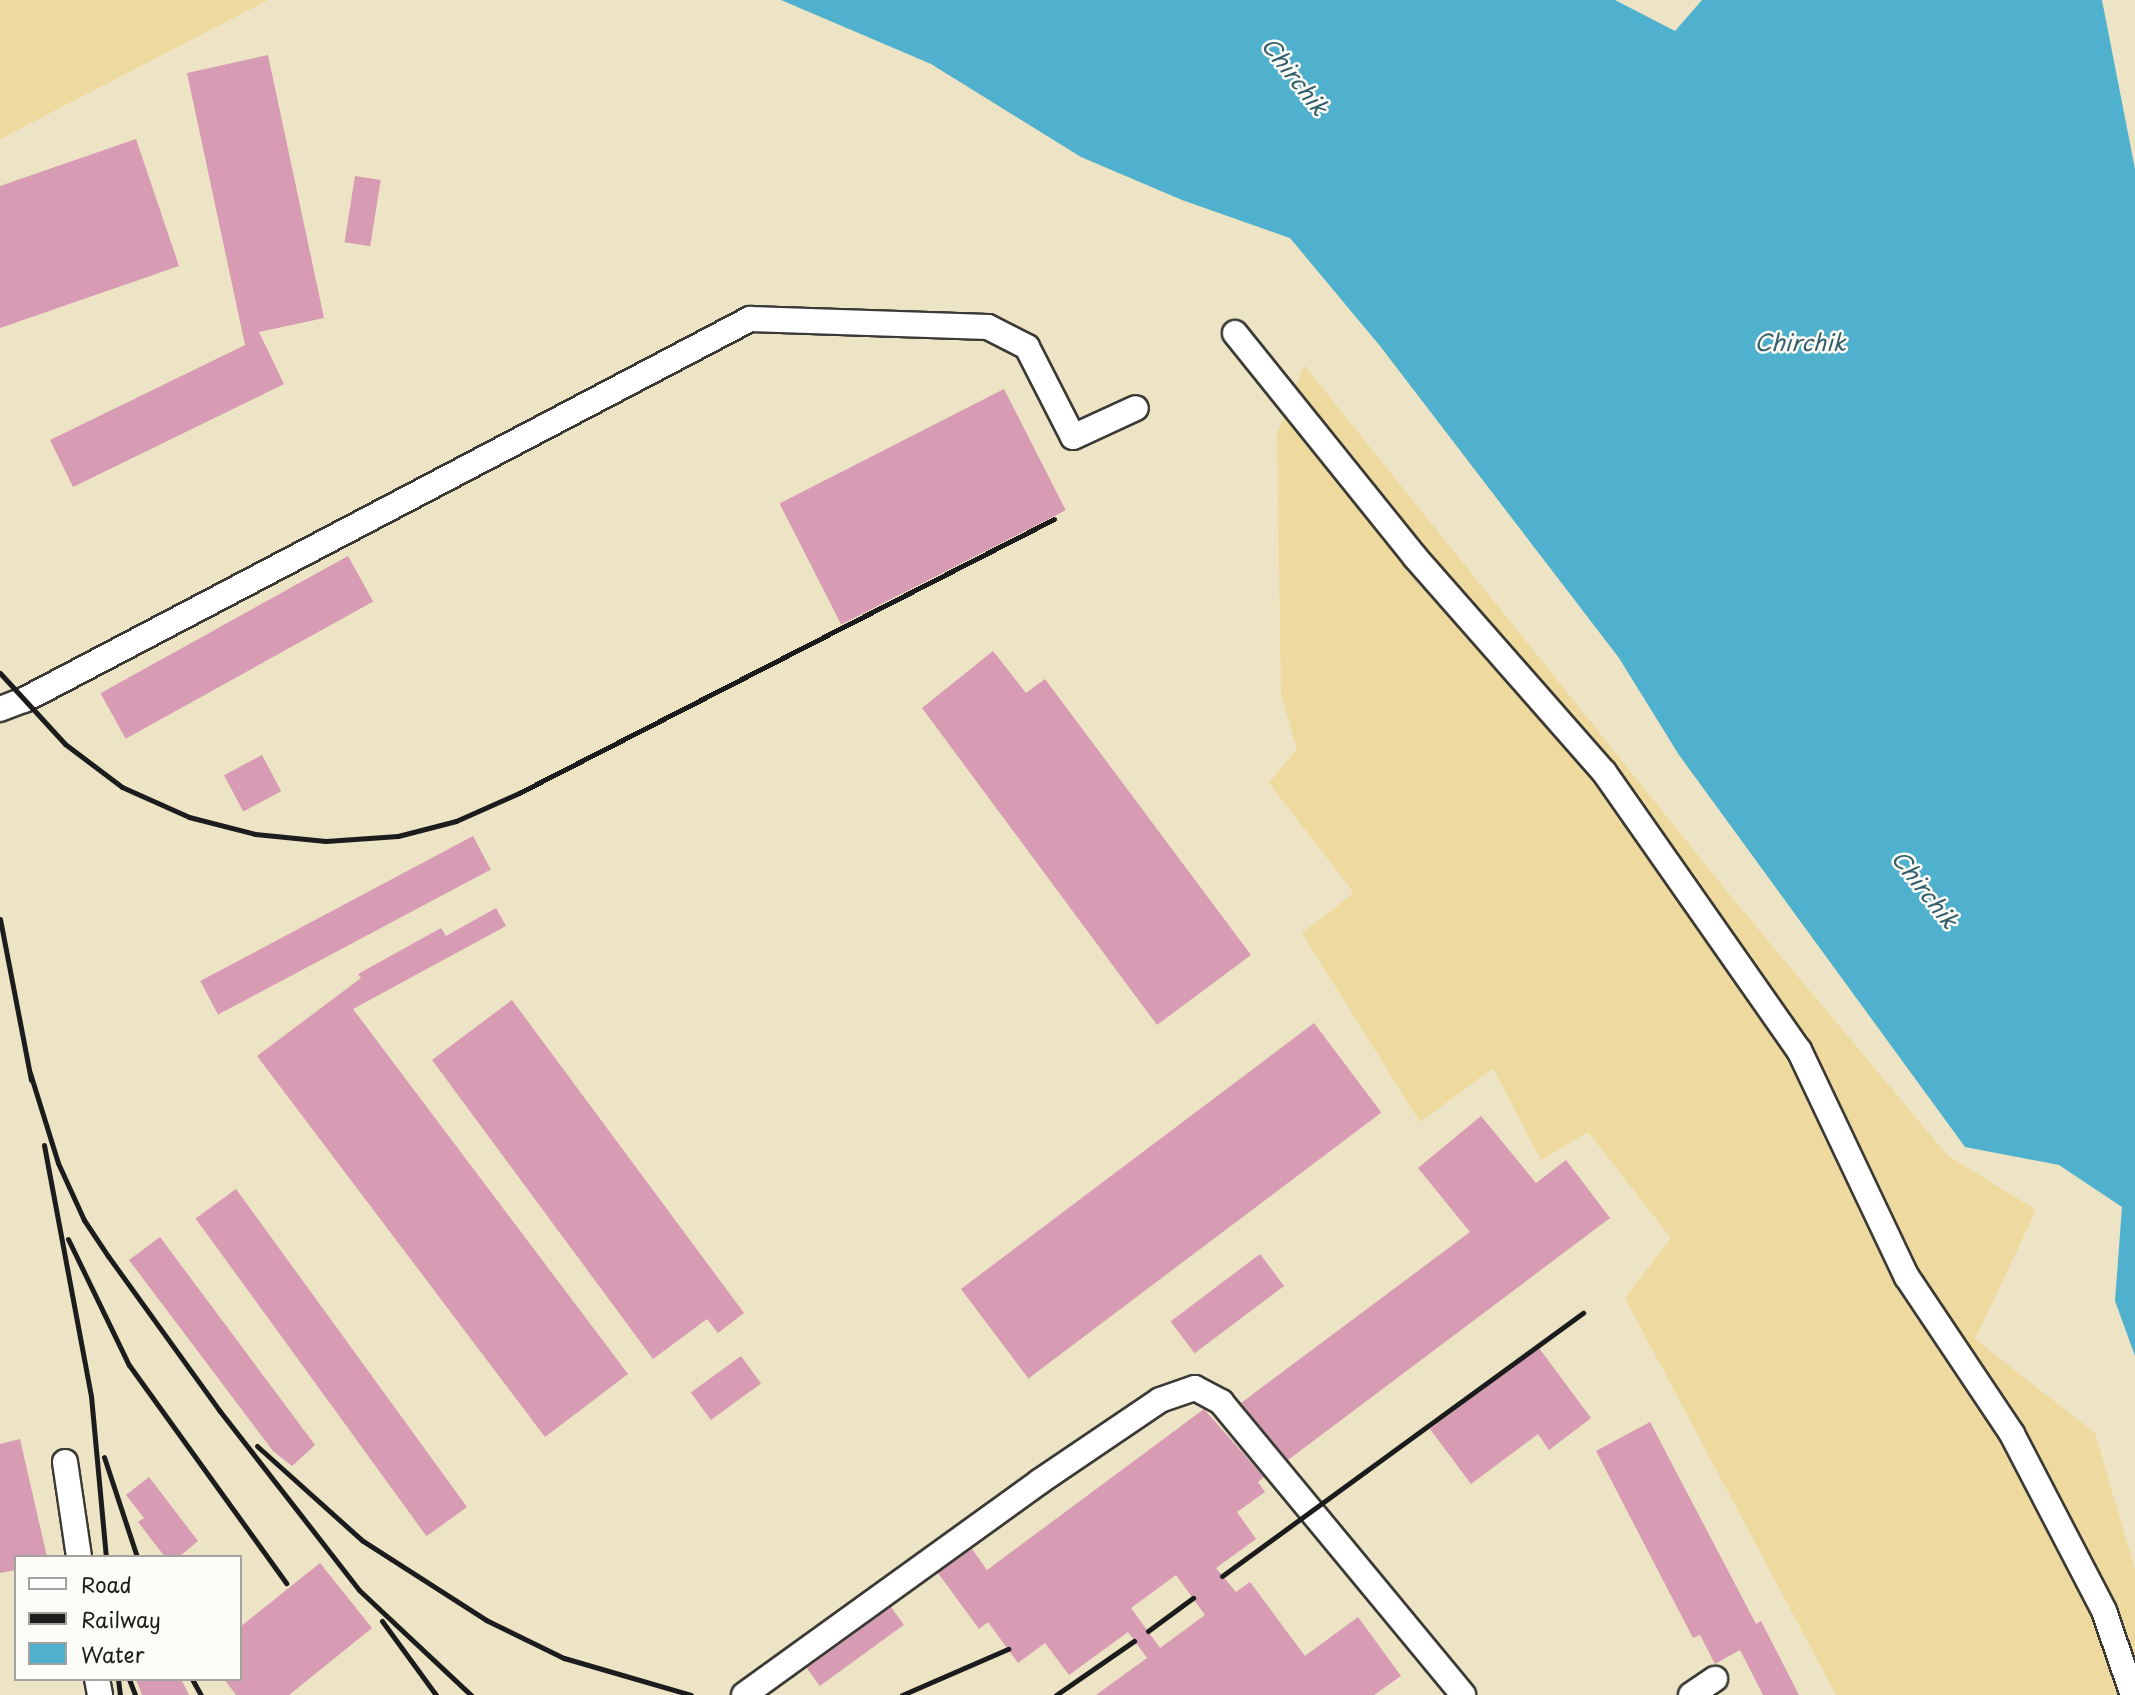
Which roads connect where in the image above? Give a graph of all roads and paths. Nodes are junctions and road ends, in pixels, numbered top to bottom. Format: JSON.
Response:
{"nodes":[{"id":1,"x":1235,"y":333,"type":"dead end"},
{"id":2,"x":1136,"y":408,"type":"dead end"},
{"id":3,"x":0,"y":709,"type":"edge"},
{"id":4,"x":65,"y":1462,"type":"dead end"},
{"id":5,"x":79,"y":1555,"type":"edge"},
{"id":6,"x":1715,"y":1679,"type":"dead end"},
{"id":7,"x":744,"y":1695,"type":"edge"},
{"id":8,"x":1463,"y":1695,"type":"edge"},
{"id":9,"x":1691,"y":1695,"type":"edge"},
{"id":10,"x":2133,"y":1695,"type":"edge"}],
"edges":[{"from":1,"to":10,"type":"lane"},
{"from":2,"to":3,"type":"lane"},
{"from":4,"to":5,"type":"lane"},
{"from":6,"to":9,"type":"lane"},
{"from":7,"to":8,"type":"lane"}]}
